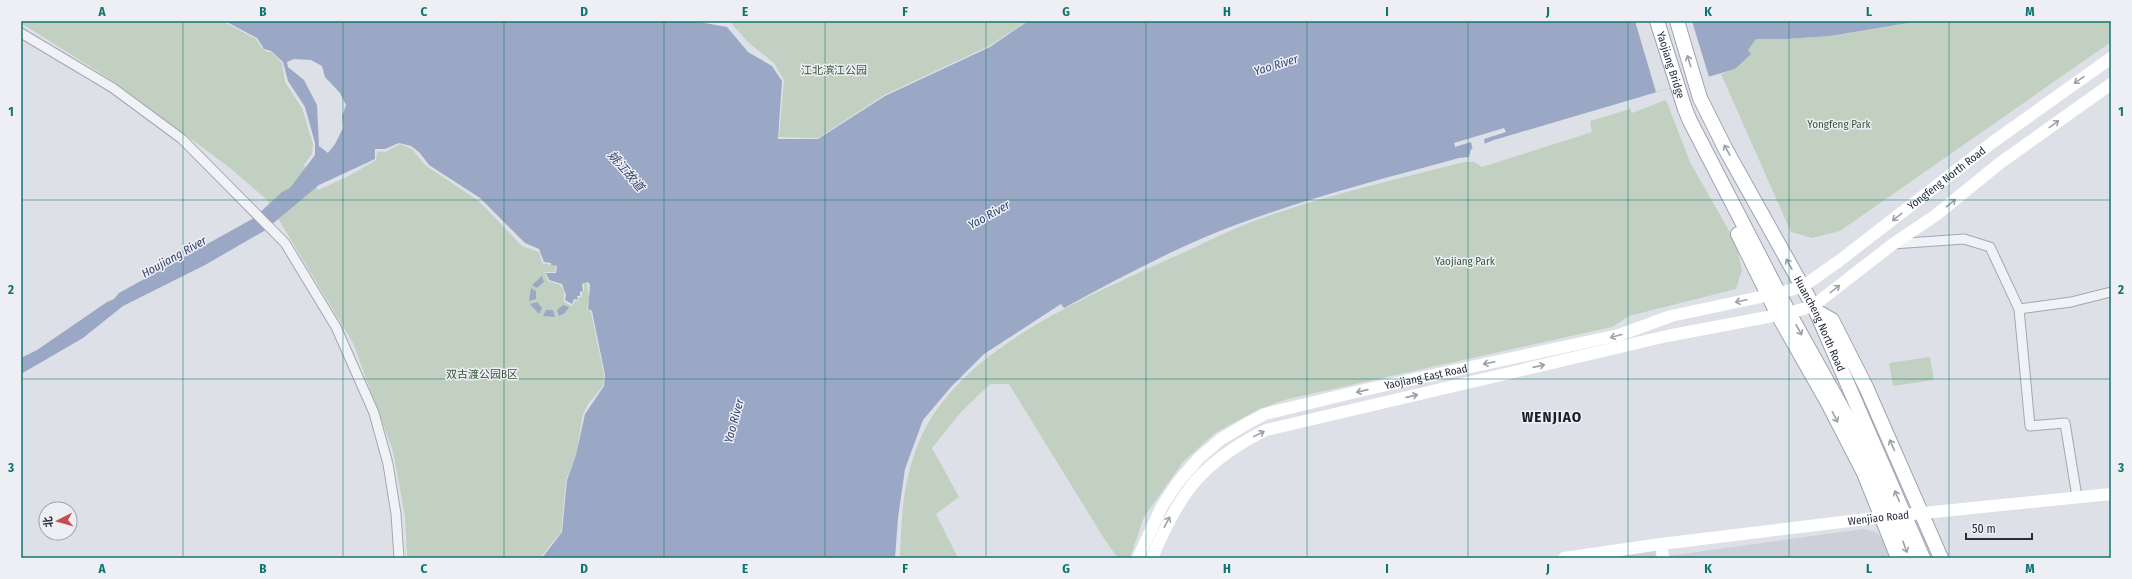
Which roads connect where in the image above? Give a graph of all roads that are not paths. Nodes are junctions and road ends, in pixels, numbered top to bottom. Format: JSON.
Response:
{"nodes":[{"id":1,"x":1657,"y":21,"type":"edge"},
{"id":2,"x":1677,"y":21,"type":"edge"},
{"id":3,"x":21,"y":33,"type":"edge"},
{"id":4,"x":2111,"y":58,"type":"edge"},
{"id":5,"x":2111,"y":84,"type":"edge"},
{"id":6,"x":1700,"y":98,"type":"joint"},
{"id":7,"x":1684,"y":109,"type":"joint"},
{"id":8,"x":1893,"y":244,"type":"junction"},
{"id":9,"x":1802,"y":287,"type":"junction"},
{"id":10,"x":2111,"y":292,"type":"edge"},
{"id":11,"x":1774,"y":294,"type":"junction"},
{"id":12,"x":1815,"y":308,"type":"junction"},
{"id":13,"x":2019,"y":309,"type":"junction"},
{"id":14,"x":1784,"y":314,"type":"junction"},
{"id":15,"x":2111,"y":494,"type":"edge"},
{"id":16,"x":2077,"y":497,"type":"junction"},
{"id":17,"x":1923,"y":513,"type":"junction"},
{"id":18,"x":1894,"y":516,"type":"junction"},
{"id":19,"x":1661,"y":544,"type":"junction"},
{"id":20,"x":399,"y":558,"type":"edge"},
{"id":21,"x":1138,"y":558,"type":"edge"},
{"id":22,"x":1152,"y":558,"type":"edge"},
{"id":23,"x":1564,"y":558,"type":"edge"},
{"id":24,"x":1662,"y":558,"type":"edge"},
{"id":25,"x":1898,"y":558,"type":"edge"},
{"id":26,"x":1910,"y":558,"type":"edge"},
{"id":27,"x":1923,"y":558,"type":"edge"},
{"id":28,"x":1941,"y":558,"type":"edge"}],
"edges":[{"from":1,"to":7,"type":"main road","name":"Yaojiang Bridge"},
{"from":6,"to":2,"type":"main road","name":"Yaojiang Bridge","one_way":true},
{"from":3,"to":20,"type":"street"},
{"from":4,"to":9,"type":"main road","name":"Yongfeng North Road","one_way":true},
{"from":8,"to":5,"type":"main road","name":"Yongfeng North Road","one_way":true},
{"from":9,"to":6,"type":"main road","name":"Huancheng North Road","one_way":true},
{"from":7,"to":11,"type":"main road","name":"Huancheng North Road"},
{"from":12,"to":8,"type":"main road","name":"Yongfeng North Road","one_way":true},
{"from":8,"to":13,"type":"street"},
{"from":9,"to":11,"type":"main road","name":"Yongfeng North Road"},
{"from":9,"to":12,"type":"main road","name":"Huancheng North Road"},
{"from":10,"to":13,"type":"street"},
{"from":11,"to":14,"type":"main road","name":"Huancheng North Road"},
{"from":11,"to":21,"type":"main road","name":"Yaojiang East Road","one_way":true},
{"from":12,"to":14,"type":"main road","name":"Yongfeng North Road"},
{"from":17,"to":12,"type":"main road","one_way":true},
{"from":18,"to":12,"type":"main road","name":"Huancheng North Road","one_way":true},
{"from":13,"to":16,"type":"street"},
{"from":14,"to":18,"type":"main road","name":"Huancheng North Road","one_way":true},
{"from":22,"to":14,"type":"main road","name":"Yaojiang East Road","one_way":true},
{"from":15,"to":16,"type":"main road","name":"Wenjiao Road"},
{"from":16,"to":17,"type":"main road","name":"Wenjiao Road"},
{"from":17,"to":18,"type":"main road","name":"Wenjiao Road"},
{"from":17,"to":28,"type":"main road"},
{"from":18,"to":19,"type":"main road","name":"Wenjiao Road"},
{"from":18,"to":25,"type":"main road"},
{"from":18,"to":26,"type":"main road","name":"Huancheng North Road","one_way":true},
{"from":18,"to":27,"type":"main road","name":"Huancheng North Road"},
{"from":19,"to":23,"type":"main road","name":"Wenjiao Road"},
{"from":19,"to":24,"type":"main road"}]}
